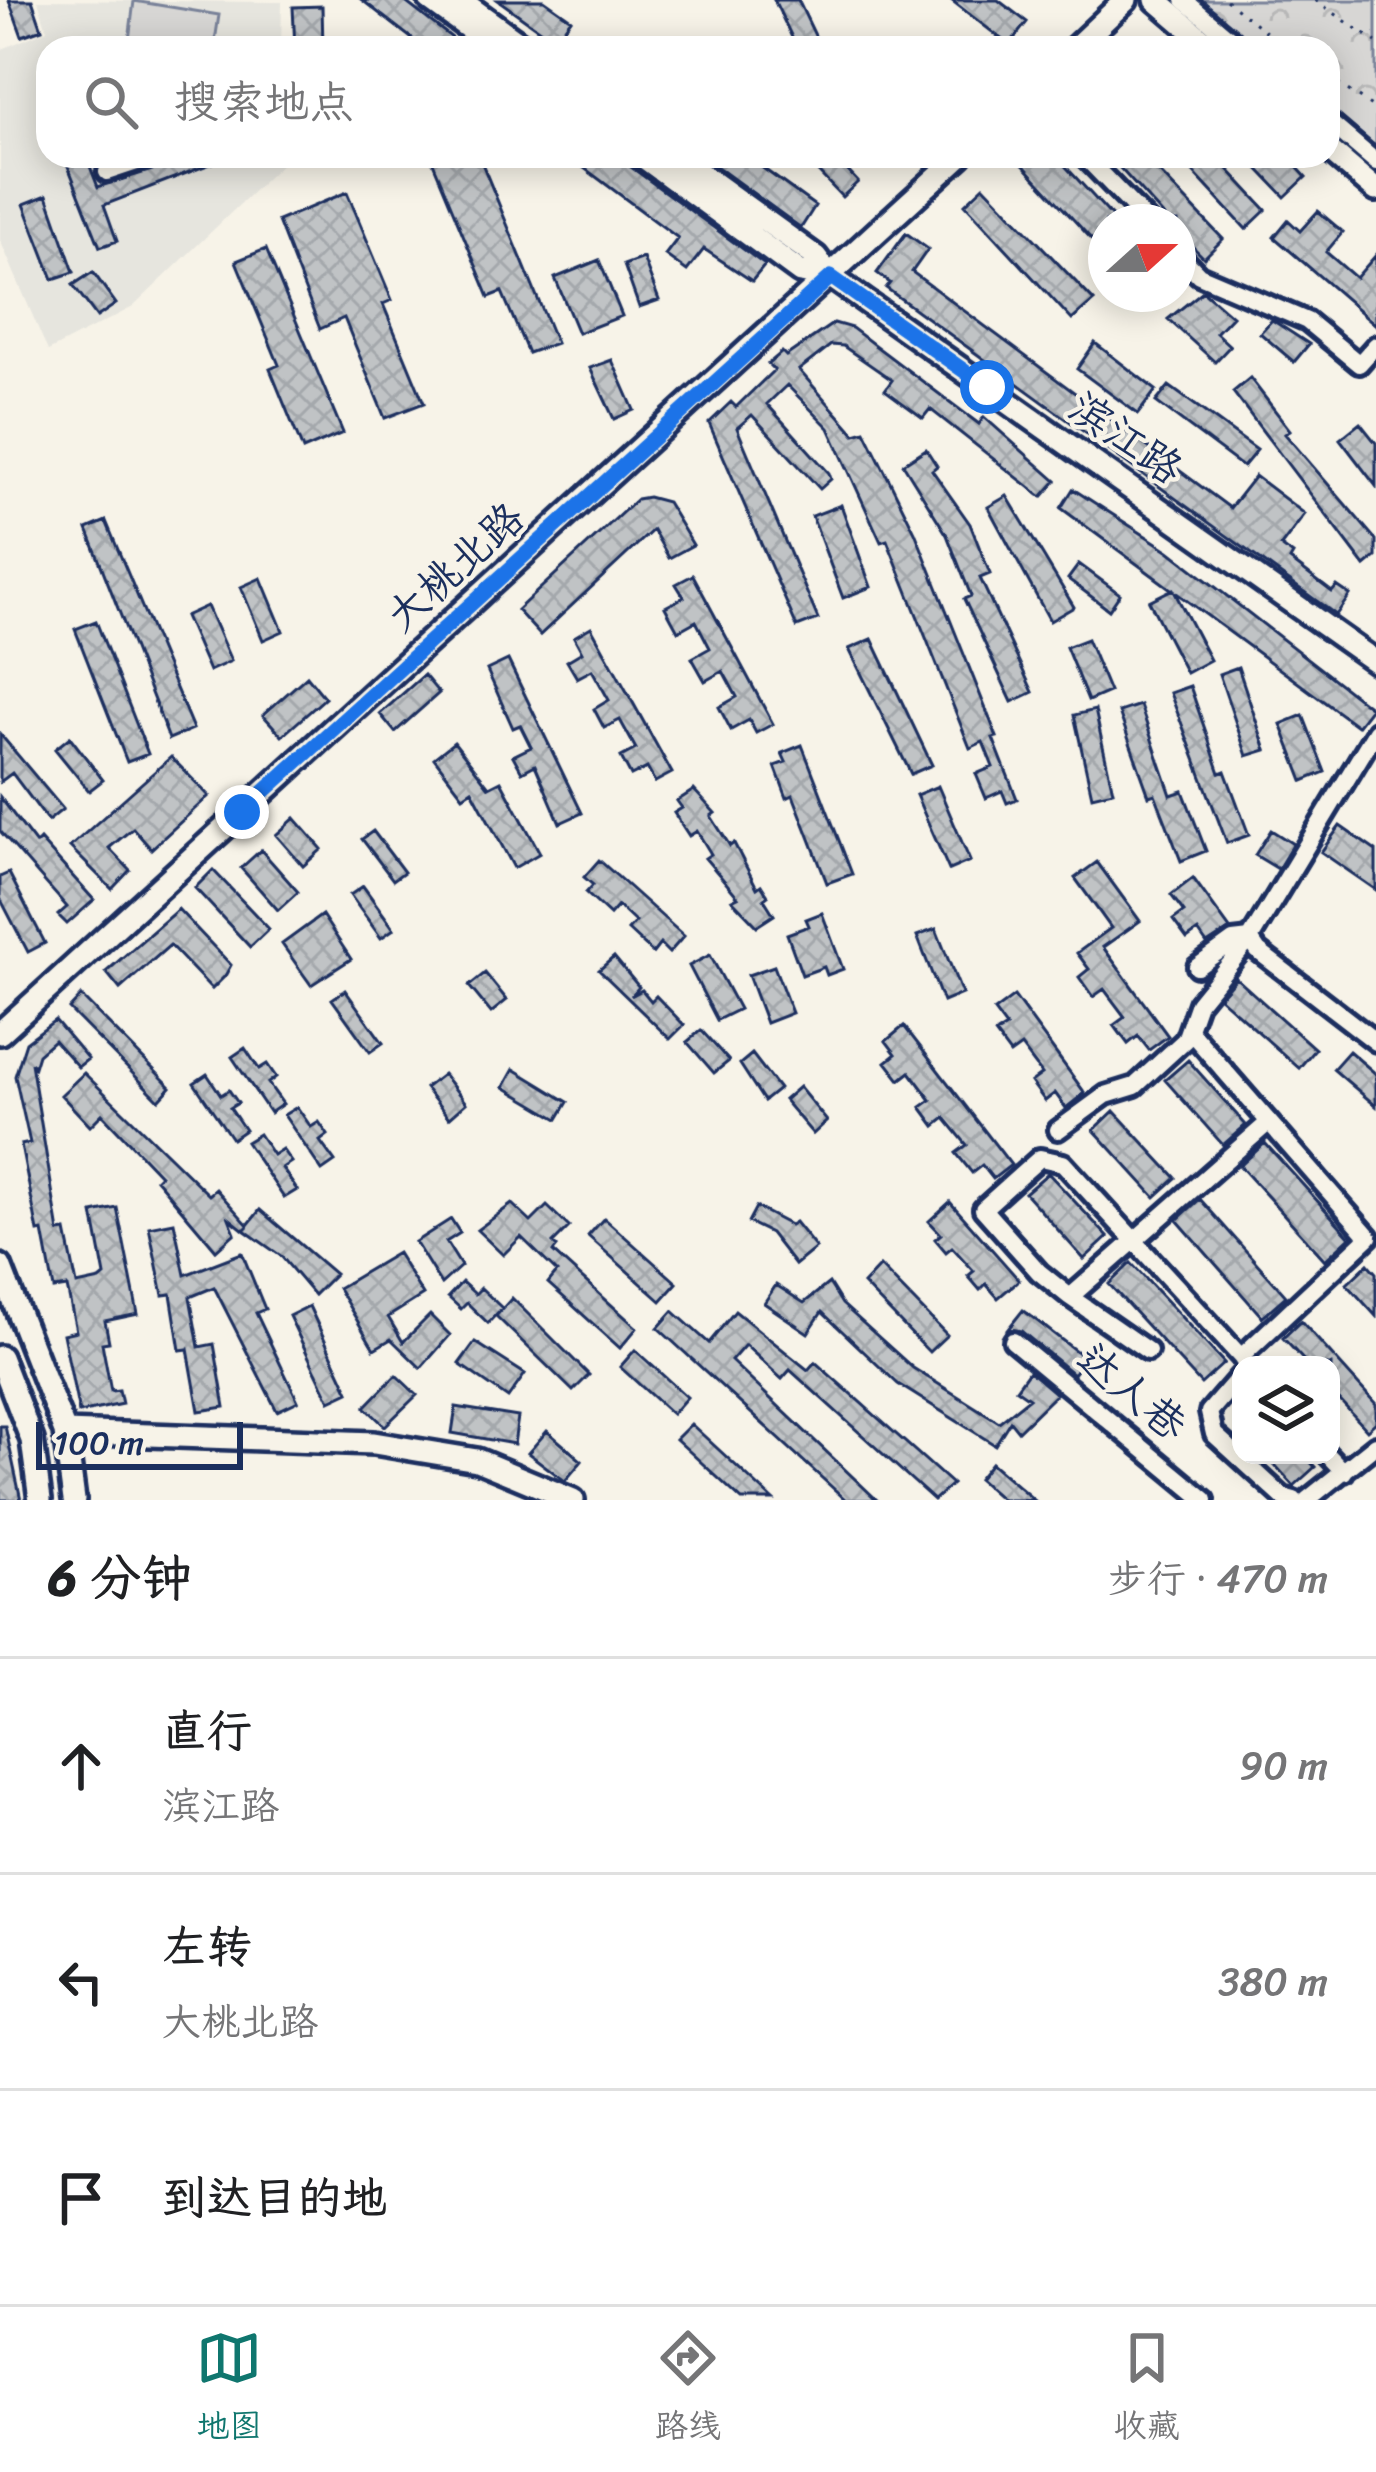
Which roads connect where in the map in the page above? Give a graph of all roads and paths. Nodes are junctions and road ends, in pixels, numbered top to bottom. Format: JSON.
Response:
{"nodes":[{"id":1,"x":430,"y":0,"type":"edge"},
{"id":2,"x":460,"y":0,"type":"edge"},
{"id":3,"x":1126,"y":0,"type":"edge"},
{"id":4,"x":1156,"y":0,"type":"edge"},
{"id":5,"x":1184,"y":0,"type":"edge"},
{"id":6,"x":1226,"y":0,"type":"edge"},
{"id":7,"x":1316,"y":0,"type":"edge"},
{"id":8,"x":473,"y":36,"type":"edge"},
{"id":9,"x":510,"y":36,"type":"edge"},
{"id":10,"x":1088,"y":36,"type":"edge"},
{"id":11,"x":1198,"y":36,"type":"edge"},
{"id":12,"x":1227,"y":36,"type":"edge"},
{"id":13,"x":1271,"y":36,"type":"edge"},
{"id":14,"x":1376,"y":42,"type":"edge"},
{"id":15,"x":1340,"y":85,"type":"edge"},
{"id":16,"x":1376,"y":110,"type":"edge"},
{"id":17,"x":1340,"y":131,"type":"edge"},
{"id":18,"x":1340,"y":158,"type":"edge"},
{"id":19,"x":1376,"y":161,"type":"edge"},
{"id":20,"x":119,"y":168,"type":"edge"},
{"id":21,"x":658,"y":168,"type":"edge"},
{"id":22,"x":693,"y":168,"type":"edge"},
{"id":23,"x":947,"y":168,"type":"edge"},
{"id":24,"x":1096,"y":168,"type":"edge"},
{"id":25,"x":107,"y":172,"type":"dead end"},
{"id":26,"x":1376,"y":190,"type":"edge"},
{"id":27,"x":1131,"y":204,"type":"edge"},
{"id":28,"x":1196,"y":272,"type":"edge"},
{"id":29,"x":831,"y":277,"type":"junction"},
{"id":30,"x":1376,"y":345,"type":"edge"},
{"id":31,"x":1376,"y":662,"type":"edge"},
{"id":32,"x":1376,"y":731,"type":"edge"},
{"id":33,"x":1250,"y":939,"type":"junction"},
{"id":34,"x":1197,"y":967,"type":"dead end"},
{"id":35,"x":1189,"y":1030,"type":"junction"},
{"id":36,"x":0,"y":1033,"type":"edge"},
{"id":37,"x":1376,"y":1042,"type":"edge"},
{"id":38,"x":1269,"y":1122,"type":"junction"},
{"id":39,"x":1058,"y":1130,"type":"dead end"},
{"id":40,"x":1134,"y":1241,"type":"junction"},
{"id":41,"x":0,"y":1266,"type":"edge"},
{"id":42,"x":1070,"y":1297,"type":"junction"},
{"id":43,"x":1013,"y":1341,"type":"dead end"},
{"id":44,"x":1148,"y":1352,"type":"dead end"},
{"id":45,"x":1234,"y":1356,"type":"edge"},
{"id":46,"x":1253,"y":1356,"type":"edge"},
{"id":47,"x":0,"y":1359,"type":"edge"},
{"id":48,"x":1232,"y":1381,"type":"edge"},
{"id":49,"x":64,"y":1432,"type":"junction"},
{"id":50,"x":1376,"y":1445,"type":"edge"},
{"id":51,"x":1232,"y":1451,"type":"edge"},
{"id":52,"x":1246,"y":1464,"type":"edge"},
{"id":53,"x":1336,"y":1464,"type":"edge"},
{"id":54,"x":1343,"y":1472,"type":"junction"},
{"id":55,"x":40,"y":1500,"type":"edge"},
{"id":56,"x":74,"y":1500,"type":"edge"},
{"id":57,"x":573,"y":1500,"type":"edge"},
{"id":58,"x":1205,"y":1500,"type":"edge"},
{"id":59,"x":1294,"y":1500,"type":"edge"},
{"id":60,"x":1307,"y":1500,"type":"edge"}],
"edges":[{"from":1,"to":8,"type":"street"},
{"from":2,"to":9,"type":"street"},
{"from":3,"to":10,"type":"street"},
{"from":4,"to":11,"type":"street"},
{"from":5,"to":12,"type":"street"},
{"from":6,"to":13,"type":"path"},
{"from":7,"to":14,"type":"path"},
{"from":15,"to":16,"type":"path"},
{"from":17,"to":19,"type":"street"},
{"from":18,"to":26,"type":"street"},
{"from":20,"to":25,"type":"street"},
{"from":21,"to":29,"type":"street","name":"滨江路"},
{"from":22,"to":29,"type":"street","name":"滨江路"},
{"from":23,"to":29,"type":"street","name":"大桃北路"},
{"from":24,"to":27,"type":"street"},
{"from":28,"to":30,"type":"street"},
{"from":29,"to":31,"type":"street","name":"滨江路"},
{"from":29,"to":36,"type":"street","name":"大桃北路"},
{"from":32,"to":33,"type":"street"},
{"from":33,"to":34,"type":"street"},
{"from":33,"to":35,"type":"street"},
{"from":33,"to":37,"type":"street"},
{"from":35,"to":38,"type":"street"},
{"from":35,"to":39,"type":"street"},
{"from":38,"to":40,"type":"street"},
{"from":38,"to":46,"type":"street"},
{"from":40,"to":42,"type":"street"},
{"from":40,"to":42,"type":"street"},
{"from":40,"to":45,"type":"street"},
{"from":41,"to":49,"type":"street"},
{"from":42,"to":44,"type":"street"},
{"from":43,"to":58,"type":"street","name":"达人巷"},
{"from":47,"to":55,"type":"street"},
{"from":48,"to":51,"type":"street"},
{"from":49,"to":56,"type":"street"},
{"from":49,"to":57,"type":"street"},
{"from":50,"to":54,"type":"street"},
{"from":52,"to":59,"type":"street"},
{"from":53,"to":54,"type":"street"},
{"from":54,"to":60,"type":"street"}]}
